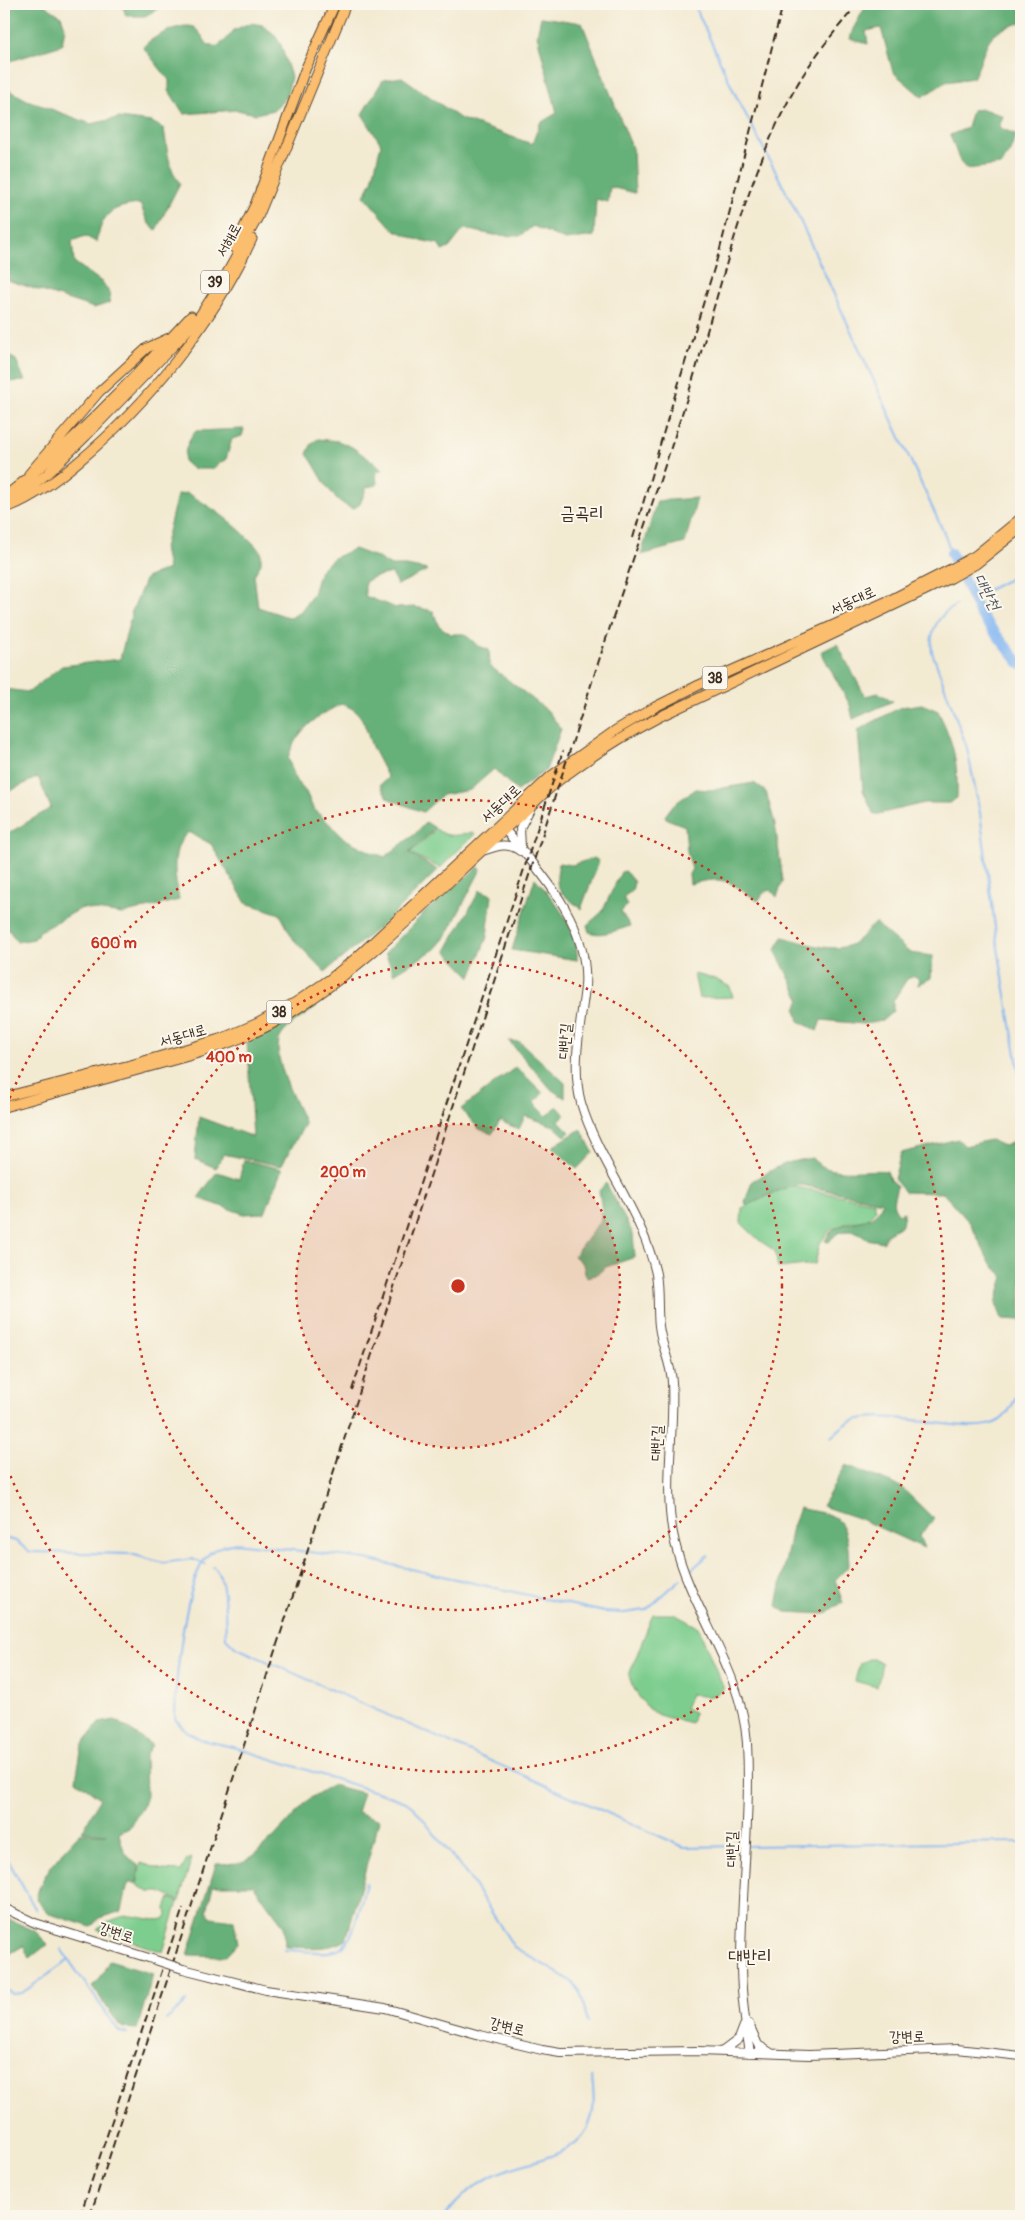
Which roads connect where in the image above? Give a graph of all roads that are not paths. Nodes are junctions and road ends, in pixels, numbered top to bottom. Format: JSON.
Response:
{"nodes":[{"id":1,"x":335,"y":4,"type":"edge"},
{"id":2,"x":346,"y":4,"type":"edge"},
{"id":3,"x":258,"y":217,"type":"junction"},
{"id":4,"x":172,"y":337,"type":"junction"},
{"id":5,"x":19,"y":485,"type":"junction"},
{"id":6,"x":4,"y":497,"type":"edge"},
{"id":7,"x":4,"y":508,"type":"edge"},
{"id":8,"x":1021,"y":518,"type":"edge"},
{"id":9,"x":1021,"y":528,"type":"edge"},
{"id":10,"x":965,"y":566,"type":"junction"},
{"id":11,"x":954,"y":572,"type":"junction"},
{"id":12,"x":532,"y":804,"type":"junction"},
{"id":13,"x":501,"y":827,"type":"junction"},
{"id":14,"x":521,"y":850,"type":"junction"},
{"id":15,"x":480,"y":852,"type":"junction"},
{"id":16,"x":4,"y":1097,"type":"edge"},
{"id":17,"x":4,"y":1107,"type":"edge"},
{"id":18,"x":4,"y":1908,"type":"edge"},
{"id":19,"x":746,"y":2019,"type":"junction"},
{"id":20,"x":721,"y":2052,"type":"junction"},
{"id":21,"x":751,"y":2053,"type":"junction"},
{"id":22,"x":773,"y":2054,"type":"junction"},
{"id":23,"x":1021,"y":2056,"type":"edge"}],
"edges":[{"from":1,"to":4,"type":"main road","name":"서해로","number":"39"},
{"from":2,"to":3,"type":"main road","name":"서해로","number":"39"},
{"from":3,"to":7,"type":"main road","name":"서해로","number":"39"},
{"from":3,"to":7,"type":"main road"},
{"from":4,"to":5,"type":"main road","name":"서해로","number":"39"},
{"from":4,"to":5,"type":"main road"},
{"from":5,"to":6,"type":"main road","name":"서해로","number":"39"},
{"from":8,"to":10,"type":"main road","name":"서동대로","number":"38"},
{"from":9,"to":10,"type":"main road","name":"서동대로","number":"38"},
{"from":10,"to":11,"type":"main road","name":"서동대로","number":"38"},
{"from":11,"to":12,"type":"main road","name":"서동대로","number":"38"},
{"from":11,"to":13,"type":"main road","name":"서동대로","number":"38"},
{"from":12,"to":13,"type":"main road","name":"서동대로","number":"38"},
{"from":12,"to":14,"type":"street"},
{"from":13,"to":14,"type":"street","name":"대반길"},
{"from":13,"to":15,"type":"main road","name":"서동대로","number":"38"},
{"from":13,"to":16,"type":"main road","name":"서동대로","number":"38"},
{"from":14,"to":15,"type":"street"},
{"from":14,"to":19,"type":"street","name":"대반길"},
{"from":15,"to":17,"type":"main road","name":"서동대로","number":"38"},
{"from":18,"to":20,"type":"street","name":"강변로","bridge":true},
{"from":19,"to":20,"type":"street"},
{"from":19,"to":21,"type":"street","name":"대반길"},
{"from":19,"to":22,"type":"street"},
{"from":20,"to":21,"type":"street","name":"강변로"},
{"from":21,"to":22,"type":"street","name":"강변로"},
{"from":22,"to":23,"type":"street","name":"강변로"}]}
